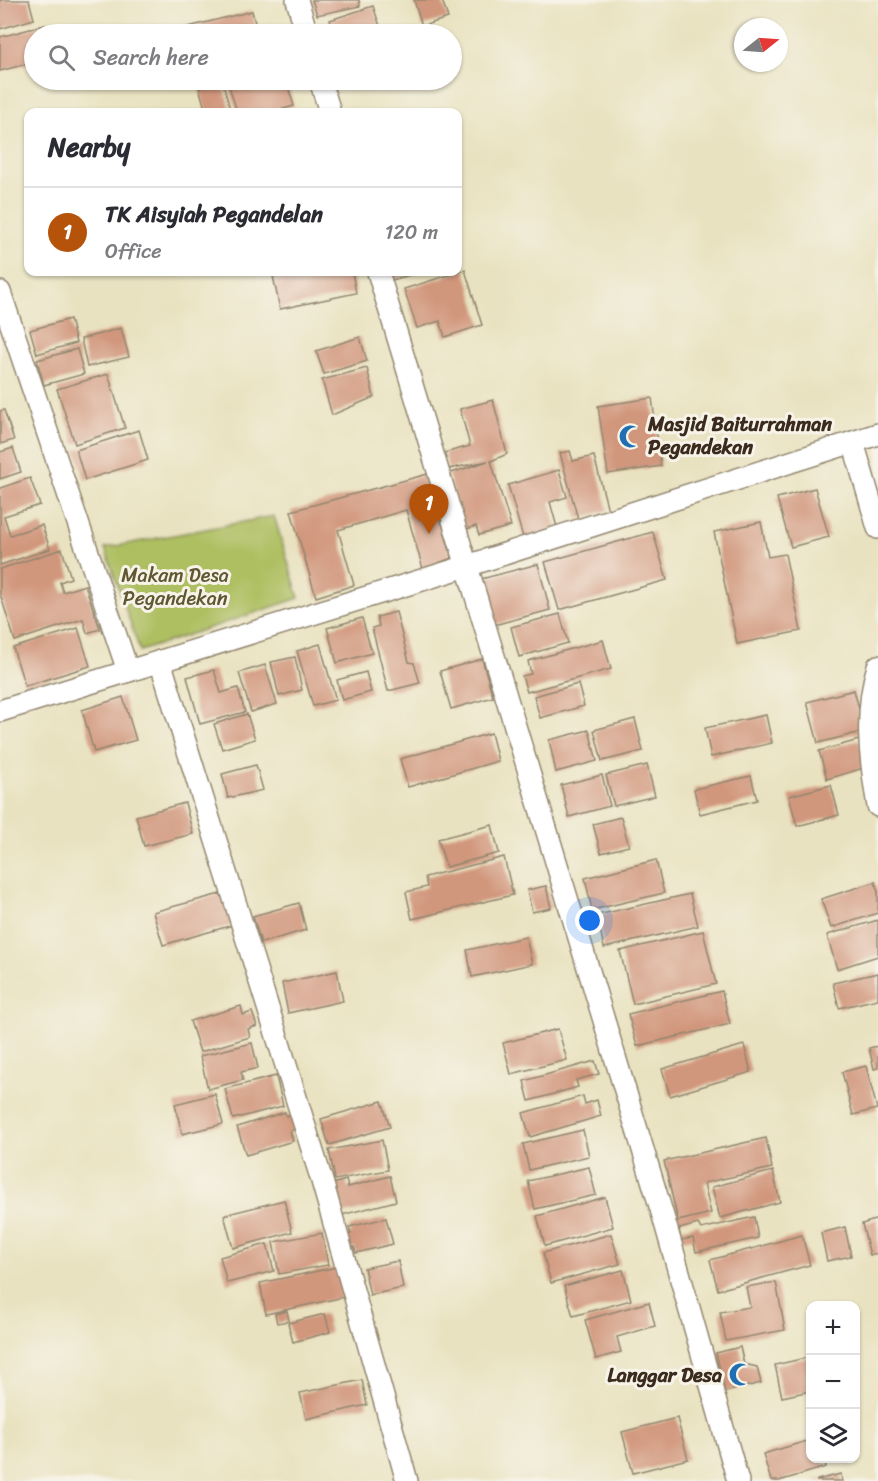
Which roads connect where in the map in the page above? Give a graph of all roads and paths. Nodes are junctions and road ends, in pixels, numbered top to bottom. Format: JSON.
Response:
{"nodes":[{"id":1,"x":297,"y":0,"type":"edge"},
{"id":2,"x":304,"y":24,"type":"edge"},
{"id":3,"x":323,"y":90,"type":"edge"},
{"id":4,"x":329,"y":108,"type":"edge"},
{"id":5,"x":379,"y":276,"type":"edge"},
{"id":6,"x":0,"y":292,"type":"edge"},
{"id":7,"x":878,"y":434,"type":"edge"},
{"id":8,"x":853,"y":442,"type":"junction"},
{"id":9,"x":878,"y":528,"type":"edge"},
{"id":10,"x":467,"y":566,"type":"junction"},
{"id":11,"x":160,"y":661,"type":"junction"},
{"id":12,"x":878,"y":666,"type":"edge"},
{"id":13,"x":128,"y":671,"type":"junction"},
{"id":14,"x":0,"y":711,"type":"edge"},
{"id":15,"x":878,"y":806,"type":"edge"},
{"id":16,"x":407,"y":1481,"type":"edge"},
{"id":17,"x":738,"y":1481,"type":"edge"}],
"edges":[{"from":1,"to":2,"type":"street"},
{"from":3,"to":4,"type":"street"},
{"from":5,"to":10,"type":"street"},
{"from":6,"to":13,"type":"street"},
{"from":7,"to":8,"type":"street"},
{"from":8,"to":9,"type":"street"},
{"from":8,"to":10,"type":"street"},
{"from":10,"to":11,"type":"street"},
{"from":10,"to":17,"type":"street"},
{"from":11,"to":13,"type":"street"},
{"from":11,"to":16,"type":"street"},
{"from":12,"to":15,"type":"street"},
{"from":13,"to":14,"type":"street"}]}
